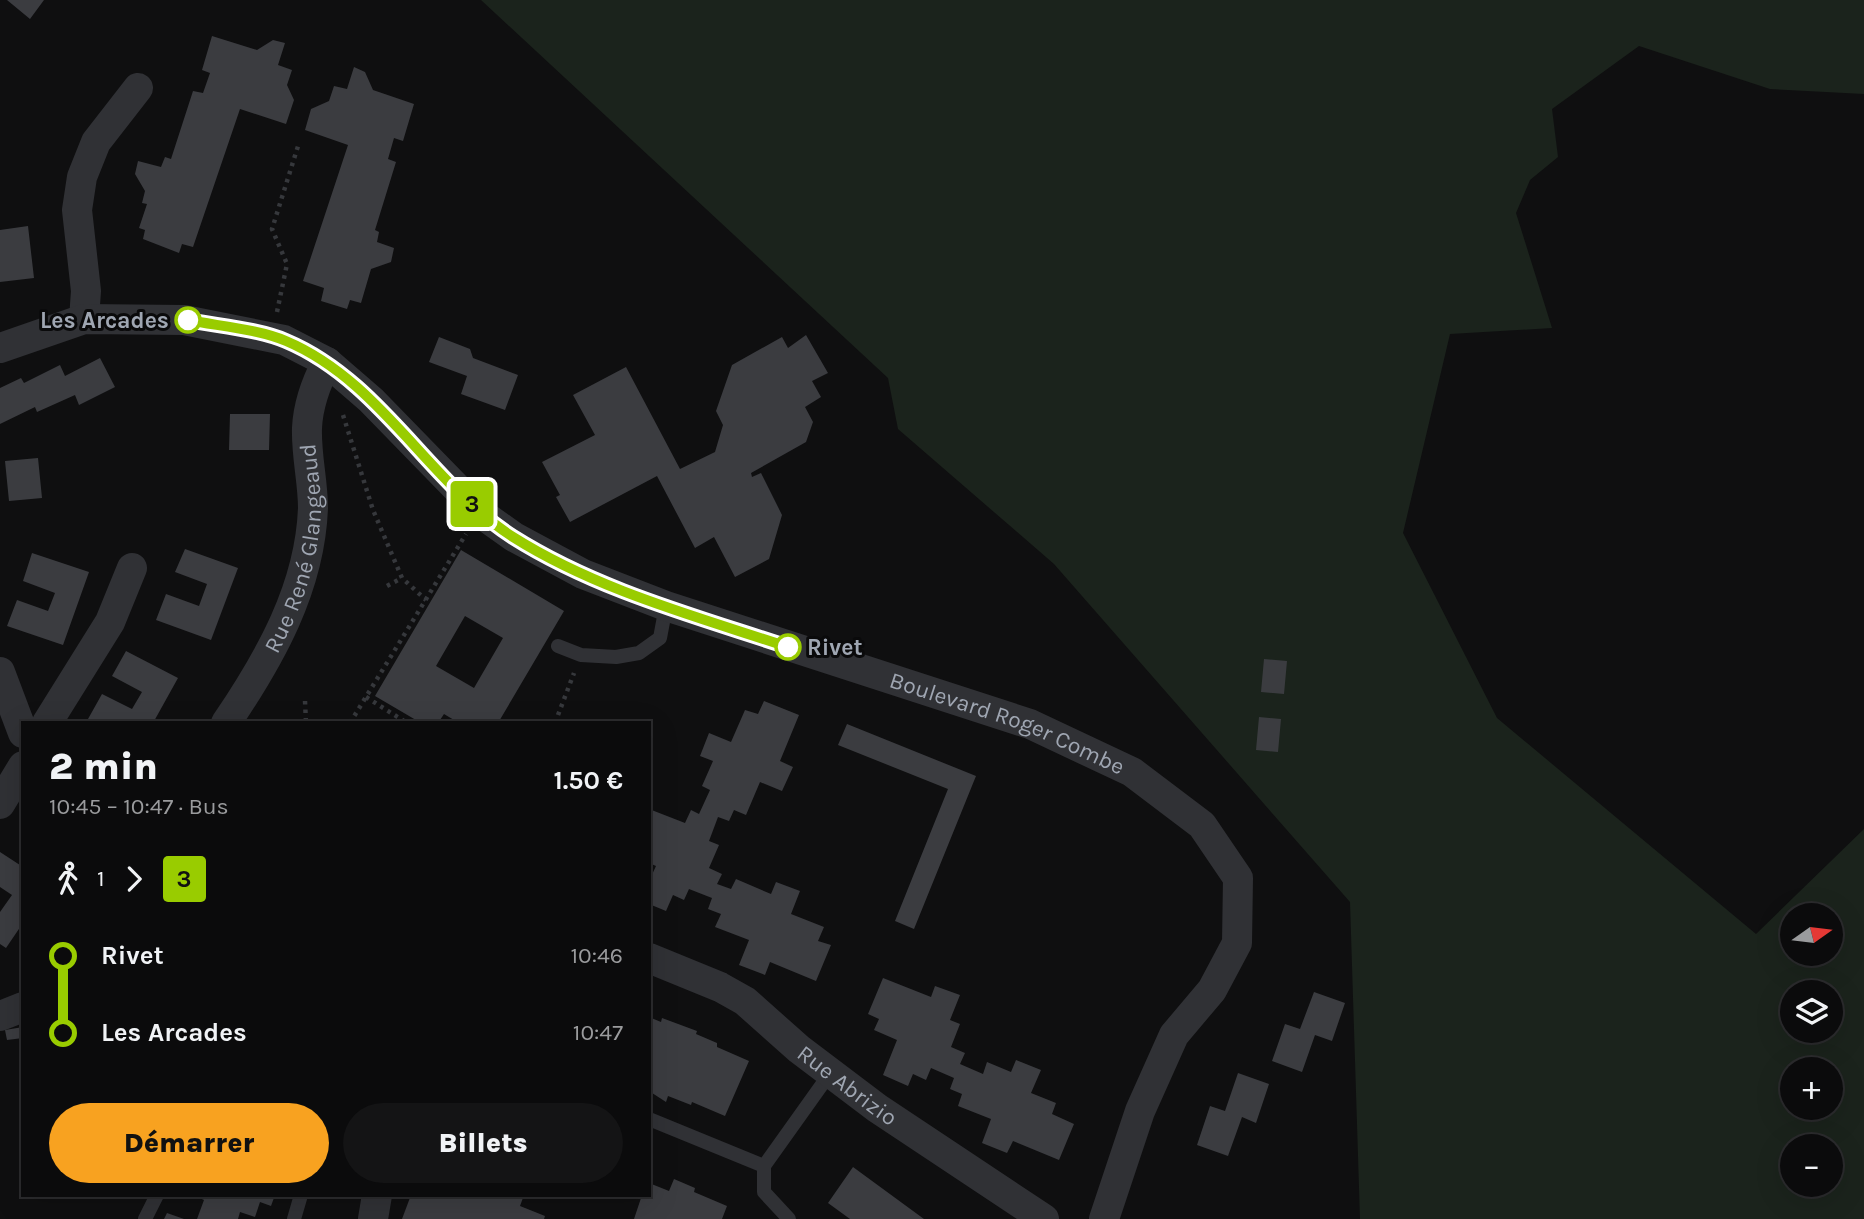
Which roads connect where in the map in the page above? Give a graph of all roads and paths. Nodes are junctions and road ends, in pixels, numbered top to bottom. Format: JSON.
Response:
{"nodes":[{"id":1,"x":138,"y":88,"type":"dead end"},
{"id":2,"x":299,"y":143,"type":"dead end"},
{"id":3,"x":84,"y":319,"type":"junction"},
{"id":4,"x":271,"y":337,"type":"junction"},
{"id":5,"x":0,"y":348,"type":"edge"},
{"id":6,"x":323,"y":371,"type":"junction"},
{"id":7,"x":483,"y":515,"type":"junction"},
{"id":8,"x":131,"y":568,"type":"dead end"},
{"id":9,"x":402,"y":578,"type":"junction"},
{"id":10,"x":387,"y":586,"type":"dead end"},
{"id":11,"x":426,"y":600,"type":"junction"},
{"id":12,"x":666,"y":606,"type":"junction"},
{"id":13,"x":558,"y":646,"type":"dead end"},
{"id":14,"x":581,"y":655,"type":"junction"},
{"id":15,"x":0,"y":672,"type":"edge"},
{"id":16,"x":366,"y":697,"type":"junction"},
{"id":17,"x":305,"y":701,"type":"dead end"},
{"id":18,"x":48,"y":721,"type":"edge"},
{"id":19,"x":227,"y":721,"type":"edge"},
{"id":20,"x":306,"y":721,"type":"edge"},
{"id":21,"x":352,"y":721,"type":"edge"},
{"id":22,"x":404,"y":721,"type":"edge"},
{"id":23,"x":556,"y":721,"type":"edge"},
{"id":24,"x":21,"y":728,"type":"edge"},
{"id":25,"x":21,"y":769,"type":"edge"},
{"id":26,"x":0,"y":804,"type":"edge"},
{"id":27,"x":651,"y":959,"type":"edge"},
{"id":28,"x":21,"y":1008,"type":"edge"},
{"id":29,"x":0,"y":1016,"type":"edge"},
{"id":30,"x":831,"y":1072,"type":"junction"},
{"id":31,"x":651,"y":1120,"type":"edge"},
{"id":32,"x":764,"y":1167,"type":"junction"},
{"id":33,"x":156,"y":1197,"type":"edge"},
{"id":34,"x":300,"y":1197,"type":"edge"},
{"id":35,"x":377,"y":1197,"type":"edge"},
{"id":36,"x":145,"y":1219,"type":"edge"},
{"id":37,"x":294,"y":1219,"type":"edge"},
{"id":38,"x":373,"y":1219,"type":"edge"},
{"id":39,"x":789,"y":1219,"type":"edge"},
{"id":40,"x":1044,"y":1219,"type":"edge"},
{"id":41,"x":1104,"y":1219,"type":"edge"}],
"edges":[{"from":1,"to":3,"type":"street"},
{"from":2,"to":4,"type":"path"},
{"from":3,"to":4,"type":"street","name":"Boulevard Roger Combe"},
{"from":3,"to":5,"type":"street","name":"Boulevard Roger Combe"},
{"from":4,"to":6,"type":"street","name":"Boulevard Roger Combe"},
{"from":6,"to":7,"type":"street","name":"Boulevard Roger Combe"},
{"from":6,"to":9,"type":"path"},
{"from":6,"to":19,"type":"street","name":"Rue René Glangeaud"},
{"from":7,"to":11,"type":"path"},
{"from":7,"to":12,"type":"street","name":"Boulevard Roger Combe"},
{"from":8,"to":18,"type":"street"},
{"from":9,"to":10,"type":"path"},
{"from":9,"to":11,"type":"path"},
{"from":11,"to":16,"type":"path"},
{"from":12,"to":14,"type":"lane"},
{"from":12,"to":41,"type":"street","name":"Boulevard Roger Combe"},
{"from":13,"to":14,"type":"lane"},
{"from":14,"to":23,"type":"path"},
{"from":15,"to":24,"type":"street"},
{"from":16,"to":21,"type":"path"},
{"from":16,"to":22,"type":"path"},
{"from":17,"to":20,"type":"path"},
{"from":25,"to":26,"type":"street"},
{"from":27,"to":30,"type":"street","name":"Rue Abrizio"},
{"from":28,"to":29,"type":"street"},
{"from":30,"to":32,"type":"lane"},
{"from":30,"to":40,"type":"street","name":"Rue Abrizio"},
{"from":31,"to":32,"type":"lane"},
{"from":32,"to":39,"type":"lane"},
{"from":33,"to":36,"type":"lane"},
{"from":34,"to":37,"type":"lane"},
{"from":35,"to":38,"type":"street"}]}
